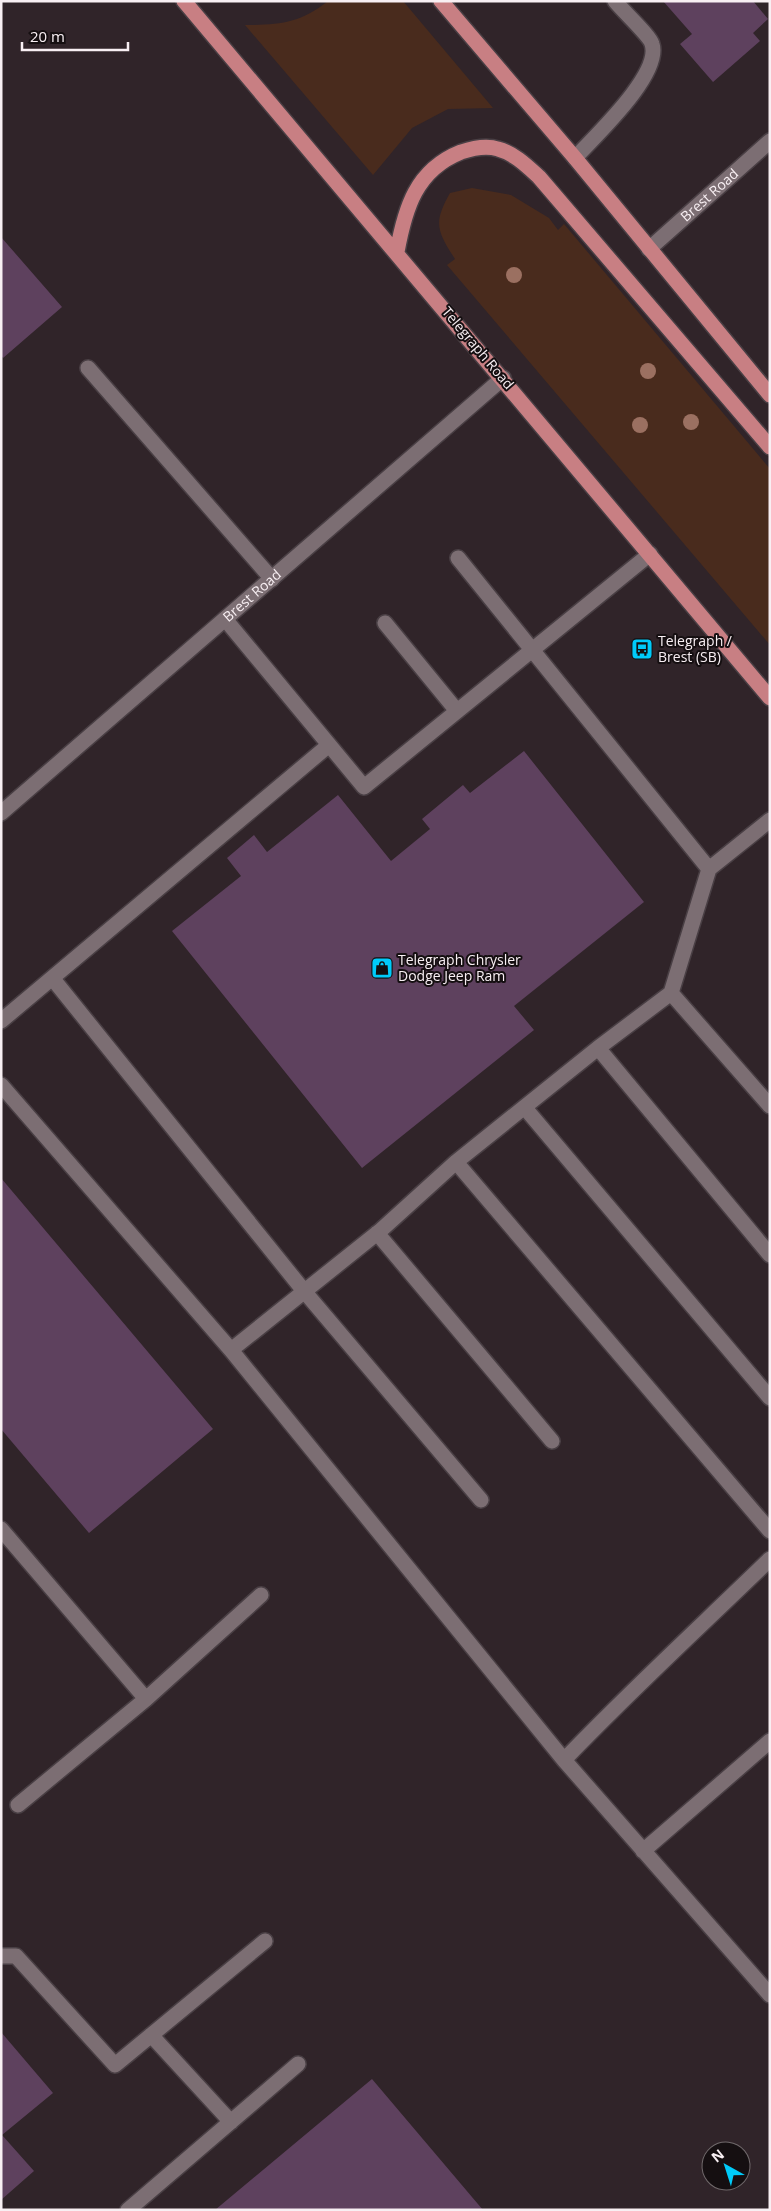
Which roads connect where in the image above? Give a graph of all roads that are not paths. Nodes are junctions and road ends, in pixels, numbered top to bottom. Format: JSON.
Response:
{"nodes":[{"id":1,"x":184,"y":1,"type":"edge"},
{"id":2,"x":615,"y":1,"type":"edge"},
{"id":3,"x":446,"y":3,"type":"edge"},
{"id":4,"x":770,"y":141,"type":"edge"},
{"id":5,"x":575,"y":158,"type":"junction"},
{"id":6,"x":649,"y":249,"type":"junction"},
{"id":7,"x":397,"y":252,"type":"junction"},
{"id":8,"x":88,"y":368,"type":"dead end"},
{"id":9,"x":503,"y":378,"type":"junction"},
{"id":10,"x":770,"y":395,"type":"edge"},
{"id":11,"x":770,"y":447,"type":"edge"},
{"id":12,"x":650,"y":554,"type":"junction"},
{"id":13,"x":458,"y":558,"type":"dead end"},
{"id":14,"x":272,"y":579,"type":"junction"},
{"id":15,"x":225,"y":619,"type":"junction"},
{"id":16,"x":385,"y":623,"type":"dead end"},
{"id":17,"x":533,"y":649,"type":"junction"},
{"id":18,"x":770,"y":698,"type":"edge"},
{"id":19,"x":457,"y":711,"type":"junction"},
{"id":20,"x":329,"y":745,"type":"junction"},
{"id":21,"x":1,"y":813,"type":"edge"},
{"id":22,"x":770,"y":820,"type":"edge"},
{"id":23,"x":709,"y":869,"type":"junction"},
{"id":24,"x":53,"y":979,"type":"junction"},
{"id":25,"x":671,"y":993,"type":"junction"},
{"id":26,"x":1,"y":1021,"type":"edge"},
{"id":27,"x":598,"y":1048,"type":"junction"},
{"id":28,"x":1,"y":1085,"type":"edge"},
{"id":29,"x":770,"y":1106,"type":"edge"},
{"id":30,"x":525,"y":1108,"type":"junction"},
{"id":31,"x":456,"y":1162,"type":"junction"},
{"id":32,"x":377,"y":1233,"type":"junction"},
{"id":33,"x":770,"y":1254,"type":"edge"},
{"id":34,"x":304,"y":1291,"type":"junction"},
{"id":35,"x":231,"y":1350,"type":"junction"},
{"id":36,"x":770,"y":1398,"type":"edge"},
{"id":37,"x":552,"y":1441,"type":"dead end"},
{"id":38,"x":481,"y":1500,"type":"dead end"},
{"id":39,"x":1,"y":1529,"type":"edge"},
{"id":40,"x":770,"y":1530,"type":"edge"},
{"id":41,"x":770,"y":1559,"type":"edge"},
{"id":42,"x":261,"y":1596,"type":"dead end"},
{"id":43,"x":146,"y":1699,"type":"junction"},
{"id":44,"x":770,"y":1741,"type":"edge"},
{"id":45,"x":564,"y":1760,"type":"junction"},
{"id":46,"x":18,"y":1804,"type":"dead end"},
{"id":47,"x":643,"y":1851,"type":"junction"},
{"id":48,"x":265,"y":1941,"type":"dead end"},
{"id":49,"x":1,"y":1956,"type":"edge"},
{"id":50,"x":770,"y":1995,"type":"edge"},
{"id":51,"x":151,"y":2035,"type":"junction"},
{"id":52,"x":298,"y":2064,"type":"dead end"},
{"id":53,"x":230,"y":2122,"type":"junction"},
{"id":54,"x":128,"y":2210,"type":"edge"}],
"edges":[{"from":1,"to":7,"type":"main road","name":"Telegraph Road"},
{"from":2,"to":5,"type":"street"},
{"from":3,"to":5,"type":"main road"},
{"from":4,"to":6,"type":"street","name":"Brest Road"},
{"from":5,"to":6,"type":"main road"},
{"from":6,"to":10,"type":"main road"},
{"from":7,"to":9,"type":"main road","name":"Telegraph Road"},
{"from":7,"to":11,"type":"main road"},
{"from":8,"to":14,"type":"street"},
{"from":9,"to":12,"type":"main road","name":"Telegraph Road"},
{"from":9,"to":14,"type":"street","name":"Brest Road"},
{"from":12,"to":17,"type":"street"},
{"from":12,"to":18,"type":"main road","name":"Telegraph Road"},
{"from":13,"to":17,"type":"street"},
{"from":14,"to":15,"type":"street","name":"Brest Road"},
{"from":15,"to":20,"type":"street"},
{"from":15,"to":21,"type":"street","name":"Brest Road"},
{"from":16,"to":19,"type":"street"},
{"from":17,"to":19,"type":"street"},
{"from":17,"to":23,"type":"street"},
{"from":19,"to":20,"type":"street"},
{"from":20,"to":24,"type":"street"},
{"from":22,"to":23,"type":"street"},
{"from":23,"to":25,"type":"street"},
{"from":24,"to":26,"type":"street"},
{"from":24,"to":34,"type":"street"},
{"from":25,"to":27,"type":"street"},
{"from":25,"to":29,"type":"street"},
{"from":27,"to":30,"type":"street"},
{"from":27,"to":33,"type":"street"},
{"from":28,"to":35,"type":"street"},
{"from":30,"to":31,"type":"street"},
{"from":30,"to":36,"type":"street"},
{"from":31,"to":32,"type":"street"},
{"from":31,"to":40,"type":"street"},
{"from":32,"to":34,"type":"street"},
{"from":32,"to":37,"type":"street"},
{"from":34,"to":35,"type":"street"},
{"from":34,"to":38,"type":"street"},
{"from":35,"to":45,"type":"street"},
{"from":39,"to":43,"type":"street"},
{"from":41,"to":45,"type":"street"},
{"from":42,"to":43,"type":"street"},
{"from":43,"to":46,"type":"street"},
{"from":44,"to":47,"type":"street"},
{"from":45,"to":47,"type":"street"},
{"from":47,"to":50,"type":"street"},
{"from":48,"to":51,"type":"street"},
{"from":49,"to":51,"type":"street"},
{"from":51,"to":53,"type":"street"},
{"from":52,"to":53,"type":"street"},
{"from":53,"to":54,"type":"street"}]}
